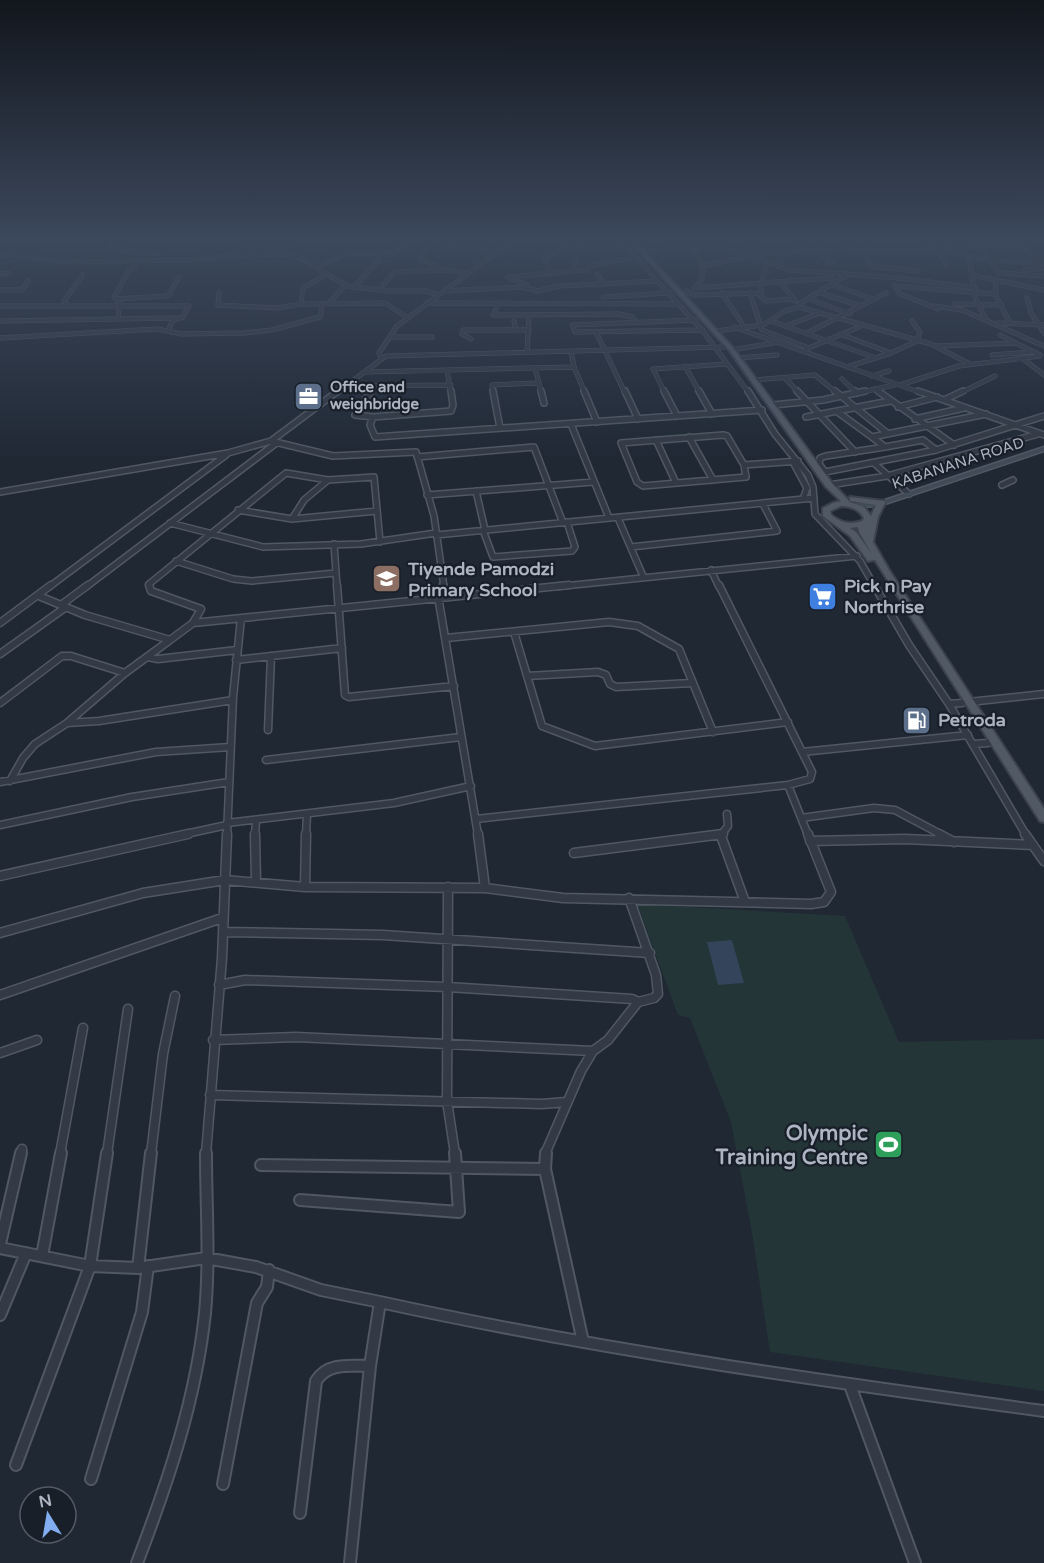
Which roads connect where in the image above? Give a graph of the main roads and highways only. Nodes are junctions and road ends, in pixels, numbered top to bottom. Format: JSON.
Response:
{"nodes":[{"id":1,"x":692,"y":314,"type":"edge"},
{"id":2,"x":702,"y":314,"type":"edge"},
{"id":3,"x":724,"y":348,"type":"junction"},
{"id":4,"x":831,"y":488,"type":"junction"},
{"id":5,"x":851,"y":505,"type":"junction"},
{"id":6,"x":830,"y":506,"type":"junction"},
{"id":7,"x":866,"y":519,"type":"junction"},
{"id":8,"x":841,"y":525,"type":"junction"},
{"id":9,"x":869,"y":541,"type":"junction"},
{"id":10,"x":965,"y":702,"type":"junction"},
{"id":11,"x":1044,"y":818,"type":"edge"},
{"id":12,"x":1044,"y":830,"type":"edge"}],
"edges":[{"from":1,"to":3,"type":"main road"},
{"from":2,"to":3,"type":"main road"},
{"from":3,"to":4,"type":"main road"},
{"from":3,"to":6,"type":"main road"},
{"from":4,"to":5,"type":"main road"},
{"from":4,"to":9,"type":"main road"},
{"from":5,"to":6,"type":"main road"},
{"from":5,"to":7,"type":"main road"},
{"from":6,"to":8,"type":"main road"},
{"from":7,"to":8,"type":"main road"},
{"from":7,"to":9,"type":"main road"},
{"from":8,"to":10,"type":"main road"},
{"from":9,"to":10,"type":"main road"},
{"from":10,"to":11,"type":"main road"},
{"from":10,"to":12,"type":"main road"}]}
